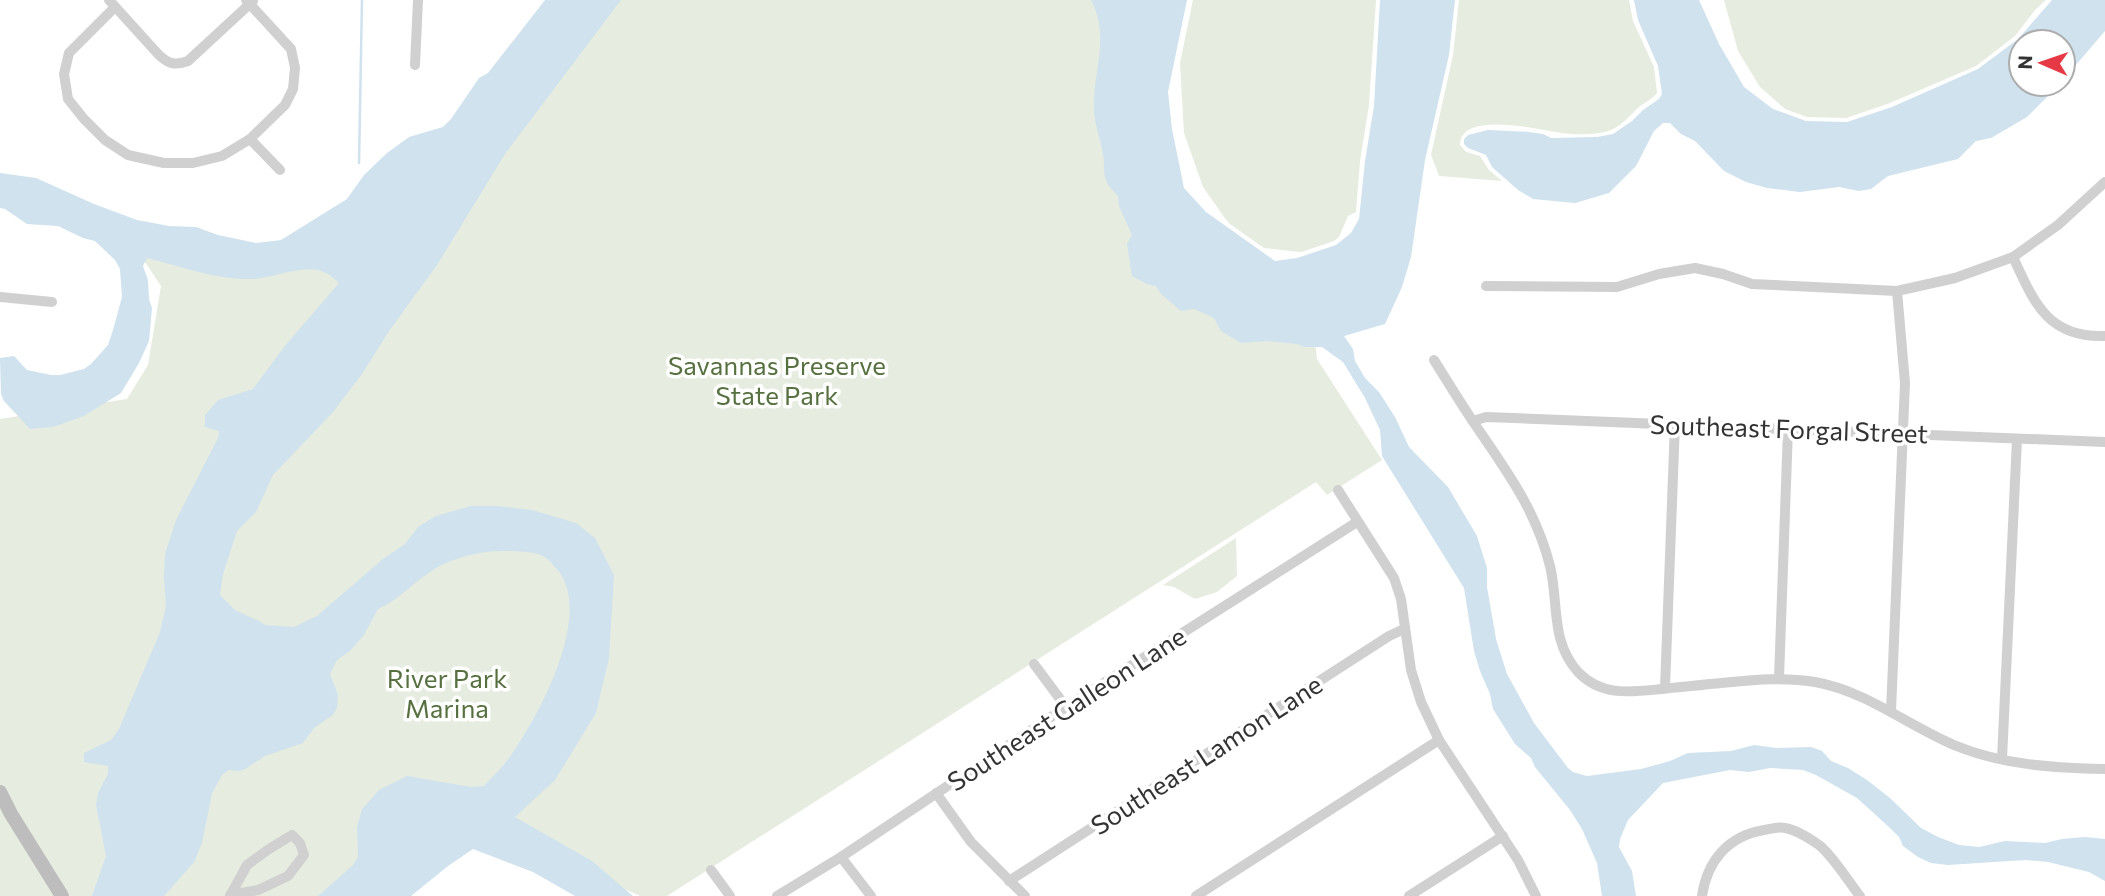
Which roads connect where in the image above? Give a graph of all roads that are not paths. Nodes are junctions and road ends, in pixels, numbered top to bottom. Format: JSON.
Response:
{"nodes":[{"id":1,"x":418,"y":0,"type":"edge"},
{"id":2,"x":250,"y":1,"type":"edge"},
{"id":3,"x":112,"y":4,"type":"edge"},
{"id":4,"x":415,"y":65,"type":"dead end"},
{"id":5,"x":250,"y":139,"type":"junction"},
{"id":6,"x":280,"y":170,"type":"dead end"},
{"id":7,"x":2105,"y":182,"type":"edge"},
{"id":8,"x":2013,"y":257,"type":"junction"},
{"id":9,"x":1486,"y":286,"type":"dead end"},
{"id":10,"x":1897,"y":291,"type":"junction"},
{"id":11,"x":0,"y":297,"type":"edge"},
{"id":12,"x":52,"y":302,"type":"dead end"},
{"id":13,"x":2105,"y":336,"type":"edge"},
{"id":14,"x":1434,"y":360,"type":"dead end"},
{"id":15,"x":1473,"y":421,"type":"junction"},
{"id":16,"x":1675,"y":423,"type":"junction"},
{"id":17,"x":1788,"y":429,"type":"junction"},
{"id":18,"x":1903,"y":433,"type":"junction"},
{"id":19,"x":2017,"y":439,"type":"junction"},
{"id":20,"x":2105,"y":442,"type":"edge"},
{"id":21,"x":1338,"y":490,"type":"dead end"},
{"id":22,"x":1357,"y":522,"type":"junction"},
{"id":23,"x":1404,"y":629,"type":"junction"},
{"id":24,"x":1034,"y":664,"type":"dead end"},
{"id":25,"x":1779,"y":678,"type":"junction"},
{"id":26,"x":1665,"y":688,"type":"junction"},
{"id":27,"x":1066,"y":707,"type":"junction"},
{"id":28,"x":1891,"y":711,"type":"junction"},
{"id":29,"x":1439,"y":740,"type":"junction"},
{"id":30,"x":2002,"y":759,"type":"junction"},
{"id":31,"x":2105,"y":769,"type":"edge"},
{"id":32,"x":0,"y":792,"type":"edge"},
{"id":33,"x":936,"y":793,"type":"junction"},
{"id":34,"x":1503,"y":836,"type":"junction"},
{"id":35,"x":841,"y":857,"type":"junction"},
{"id":36,"x":712,"y":870,"type":"dead end"},
{"id":37,"x":1009,"y":881,"type":"junction"},
{"id":38,"x":60,"y":893,"type":"edge"},
{"id":39,"x":230,"y":896,"type":"edge"},
{"id":40,"x":730,"y":896,"type":"edge"},
{"id":41,"x":777,"y":896,"type":"edge"},
{"id":42,"x":871,"y":896,"type":"edge"},
{"id":43,"x":1025,"y":896,"type":"edge"},
{"id":44,"x":1196,"y":896,"type":"edge"},
{"id":45,"x":1409,"y":896,"type":"edge"},
{"id":46,"x":1536,"y":896,"type":"edge"},
{"id":47,"x":1702,"y":896,"type":"edge"},
{"id":48,"x":1860,"y":896,"type":"edge"}],
"edges":[{"from":1,"to":4,"type":"street"},
{"from":2,"to":3,"type":"street"},
{"from":2,"to":5,"type":"street"},
{"from":3,"to":5,"type":"street"},
{"from":5,"to":6,"type":"street"},
{"from":7,"to":8,"type":"street"},
{"from":8,"to":10,"type":"street"},
{"from":8,"to":13,"type":"street"},
{"from":9,"to":10,"type":"street"},
{"from":10,"to":18,"type":"street"},
{"from":11,"to":12,"type":"street"},
{"from":14,"to":15,"type":"street"},
{"from":15,"to":16,"type":"street","name":"Southeast Forgal Street"},
{"from":15,"to":26,"type":"street"},
{"from":16,"to":17,"type":"street","name":"Southeast Forgal Street"},
{"from":16,"to":26,"type":"street"},
{"from":17,"to":18,"type":"street","name":"Southeast Forgal Street"},
{"from":17,"to":25,"type":"street"},
{"from":18,"to":19,"type":"street","name":"Southeast Forgal Street"},
{"from":18,"to":28,"type":"street"},
{"from":19,"to":20,"type":"street","name":"Southeast Forgal Street"},
{"from":19,"to":30,"type":"street"},
{"from":21,"to":22,"type":"street"},
{"from":22,"to":23,"type":"street"},
{"from":22,"to":27,"type":"street","name":"Southeast Galleon Lane"},
{"from":23,"to":29,"type":"street"},
{"from":23,"to":37,"type":"street","name":"Southeast Lamon Lane"},
{"from":24,"to":27,"type":"street"},
{"from":25,"to":26,"type":"street"},
{"from":25,"to":28,"type":"street"},
{"from":27,"to":33,"type":"street","name":"Southeast Galleon Lane"},
{"from":28,"to":30,"type":"street"},
{"from":29,"to":34,"type":"street"},
{"from":29,"to":44,"type":"street"},
{"from":30,"to":31,"type":"street"},
{"from":32,"to":38,"type":"main road"},
{"from":33,"to":35,"type":"street","name":"Southeast Galleon Lane"},
{"from":33,"to":37,"type":"street"},
{"from":34,"to":45,"type":"street"},
{"from":34,"to":46,"type":"street"},
{"from":35,"to":41,"type":"street","name":"Southeast Galleon Lane"},
{"from":35,"to":42,"type":"street"},
{"from":36,"to":40,"type":"street"},
{"from":37,"to":43,"type":"street"},
{"from":39,"to":39,"type":"street"},
{"from":47,"to":48,"type":"street"}]}
